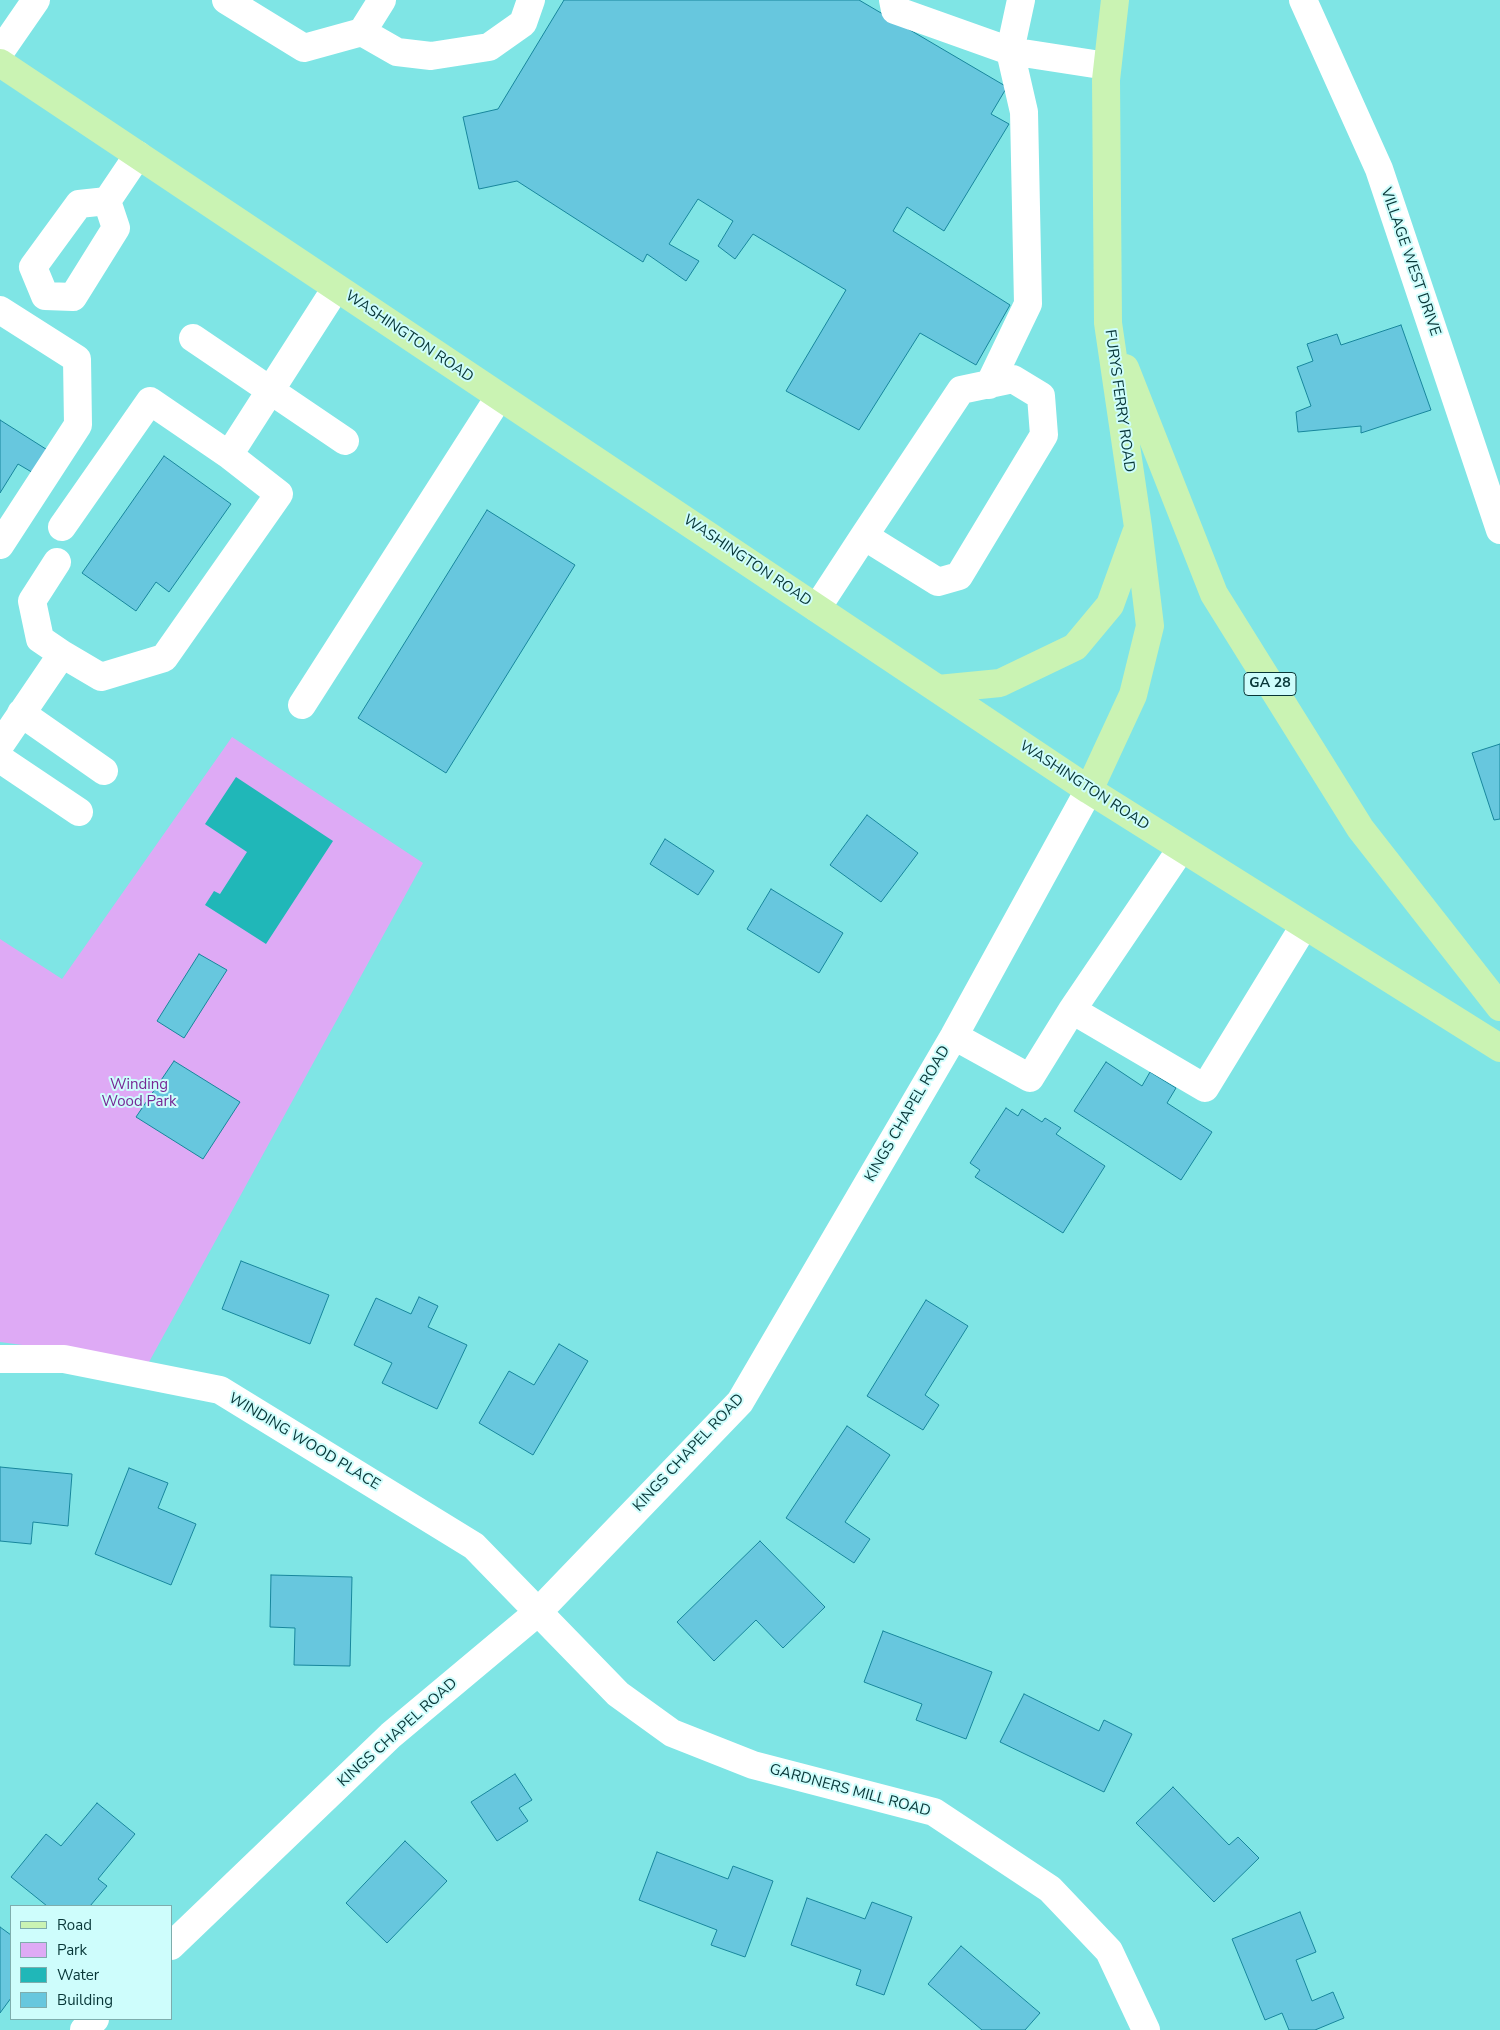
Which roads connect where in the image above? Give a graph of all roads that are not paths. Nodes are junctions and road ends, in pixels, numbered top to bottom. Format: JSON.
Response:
{"nodes":[{"id":1,"x":36,"y":0,"type":"edge"},
{"id":2,"x":226,"y":0,"type":"edge"},
{"id":3,"x":382,"y":0,"type":"edge"},
{"id":4,"x":531,"y":0,"type":"edge"},
{"id":5,"x":893,"y":0,"type":"edge"},
{"id":6,"x":1021,"y":0,"type":"edge"},
{"id":7,"x":1115,"y":0,"type":"edge"},
{"id":8,"x":1303,"y":0,"type":"edge"},
{"id":9,"x":362,"y":32,"type":"junction"},
{"id":10,"x":1010,"y":51,"type":"junction"},
{"id":11,"x":0,"y":52,"type":"edge"},
{"id":12,"x":0,"y":63,"type":"edge"},
{"id":13,"x":1107,"y":66,"type":"junction"},
{"id":14,"x":138,"y":156,"type":"junction"},
{"id":15,"x":107,"y":202,"type":"junction"},
{"id":16,"x":336,"y":288,"type":"junction"},
{"id":17,"x":44,"y":296,"type":"junction"},
{"id":18,"x":0,"y":310,"type":"edge"},
{"id":19,"x":1108,"y":323,"type":"junction"},
{"id":20,"x":26,"y":327,"type":"junction"},
{"id":21,"x":193,"y":338,"type":"dead end"},
{"id":22,"x":989,"y":385,"type":"junction"},
{"id":23,"x":270,"y":390,"type":"junction"},
{"id":24,"x":500,"y":397,"type":"junction"},
{"id":25,"x":344,"y":441,"type":"dead end"},
{"id":26,"x":229,"y":455,"type":"junction"},
{"id":27,"x":62,"y":526,"type":"dead end"},
{"id":28,"x":1138,"y":526,"type":"junction"},
{"id":29,"x":1500,"y":530,"type":"edge"},
{"id":30,"x":864,"y":536,"type":"junction"},
{"id":31,"x":0,"y":545,"type":"edge"},
{"id":32,"x":57,"y":562,"type":"dead end"},
{"id":33,"x":818,"y":608,"type":"junction"},
{"id":34,"x":62,"y":654,"type":"junction"},
{"id":35,"x":938,"y":689,"type":"junction"},
{"id":36,"x":302,"y":705,"type":"dead end"},
{"id":37,"x":21,"y":713,"type":"junction"},
{"id":38,"x":0,"y":745,"type":"edge"},
{"id":39,"x":0,"y":759,"type":"edge"},
{"id":40,"x":104,"y":771,"type":"dead end"},
{"id":41,"x":1089,"y":790,"type":"junction"},
{"id":42,"x":79,"y":812,"type":"dead end"},
{"id":43,"x":1181,"y":849,"type":"junction"},
{"id":44,"x":1304,"y":926,"type":"junction"},
{"id":45,"x":1500,"y":1007,"type":"edge"},
{"id":46,"x":1072,"y":1010,"type":"junction"},
{"id":47,"x":954,"y":1036,"type":"junction"},
{"id":48,"x":1500,"y":1048,"type":"edge"},
{"id":49,"x":0,"y":1359,"type":"edge"},
{"id":50,"x":538,"y":1612,"type":"junction"},
{"id":51,"x":172,"y":1945,"type":"edge"},
{"id":52,"x":94,"y":2020,"type":"edge"},
{"id":53,"x":84,"y":2030,"type":"edge"},
{"id":54,"x":1146,"y":2030,"type":"edge"}],
"edges":[{"from":1,"to":11,"type":"street"},
{"from":2,"to":9,"type":"street"},
{"from":3,"to":9,"type":"street"},
{"from":4,"to":9,"type":"street"},
{"from":5,"to":10,"type":"street"},
{"from":6,"to":10,"type":"street"},
{"from":7,"to":13,"type":"main road","name":"FURYS FERRY ROAD","number":"GA 28"},
{"from":8,"to":29,"type":"street","name":"VILLAGE WEST DRIVE"},
{"from":10,"to":13,"type":"street"},
{"from":10,"to":22,"type":"street"},
{"from":12,"to":14,"type":"main road","name":"WASHINGTON ROAD"},
{"from":13,"to":19,"type":"main road","name":"FURYS FERRY ROAD","number":"GA 28"},
{"from":14,"to":15,"type":"street"},
{"from":14,"to":16,"type":"main road","name":"WASHINGTON ROAD"},
{"from":15,"to":17,"type":"street"},
{"from":15,"to":17,"type":"street"},
{"from":16,"to":23,"type":"street"},
{"from":16,"to":24,"type":"main road","name":"WASHINGTON ROAD"},
{"from":17,"to":20,"type":"street"},
{"from":18,"to":20,"type":"street"},
{"from":19,"to":28,"type":"main road","name":"FURYS FERRY ROAD","number":"GA 28"},
{"from":19,"to":45,"type":"main road","number":"GA 28"},
{"from":20,"to":31,"type":"street"},
{"from":21,"to":23,"type":"street"},
{"from":22,"to":30,"type":"street"},
{"from":22,"to":30,"type":"street"},
{"from":23,"to":25,"type":"street"},
{"from":23,"to":26,"type":"street"},
{"from":24,"to":33,"type":"main road","name":"WASHINGTON ROAD"},
{"from":24,"to":36,"type":"street"},
{"from":26,"to":27,"type":"street"},
{"from":26,"to":34,"type":"street"},
{"from":28,"to":35,"type":"main road"},
{"from":28,"to":41,"type":"main road","name":"FURYS FERRY ROAD","number":"GA 28"},
{"from":30,"to":33,"type":"street"},
{"from":32,"to":34,"type":"street"},
{"from":33,"to":35,"type":"main road","name":"WASHINGTON ROAD"},
{"from":34,"to":37,"type":"street"},
{"from":35,"to":41,"type":"main road","name":"WASHINGTON ROAD"},
{"from":37,"to":38,"type":"street"},
{"from":37,"to":40,"type":"street"},
{"from":39,"to":42,"type":"street"},
{"from":41,"to":43,"type":"main road","name":"WASHINGTON ROAD"},
{"from":41,"to":47,"type":"street","name":"KINGS CHAPEL ROAD"},
{"from":43,"to":44,"type":"main road","name":"WASHINGTON ROAD"},
{"from":43,"to":46,"type":"street"},
{"from":44,"to":46,"type":"street"},
{"from":44,"to":48,"type":"main road","name":"WASHINGTON ROAD"},
{"from":46,"to":47,"type":"street"},
{"from":47,"to":50,"type":"street","name":"KINGS CHAPEL ROAD"},
{"from":49,"to":50,"type":"street","name":"WINDING WOOD PLACE"},
{"from":50,"to":51,"type":"street","name":"KINGS CHAPEL ROAD"},
{"from":50,"to":54,"type":"street","name":"GARDNERS MILL ROAD"},
{"from":52,"to":53,"type":"street"}]}
